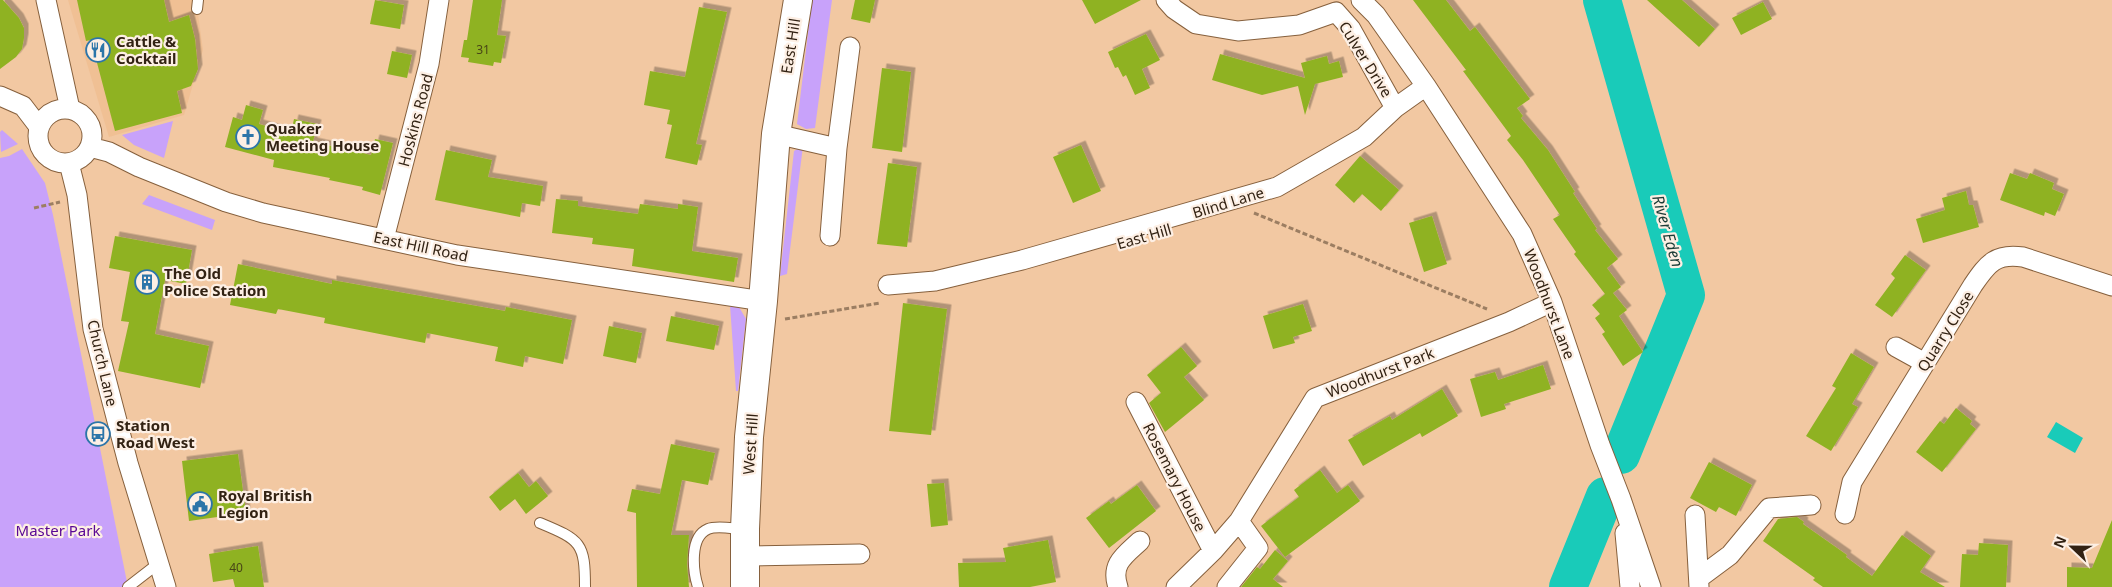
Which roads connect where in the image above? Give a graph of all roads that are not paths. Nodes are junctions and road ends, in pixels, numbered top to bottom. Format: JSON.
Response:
{"nodes":[{"id":1,"x":46,"y":0,"type":"edge"},
{"id":2,"x":439,"y":0,"type":"edge"},
{"id":3,"x":798,"y":0,"type":"edge"},
{"id":4,"x":1166,"y":0,"type":"edge"},
{"id":5,"x":1321,"y":0,"type":"edge"},
{"id":6,"x":1361,"y":0,"type":"edge"},
{"id":7,"x":1336,"y":12,"type":"junction"},
{"id":8,"x":850,"y":47,"type":"dead end"},
{"id":9,"x":1426,"y":86,"type":"junction"},
{"id":10,"x":0,"y":96,"type":"edge"},
{"id":11,"x":1395,"y":108,"type":"junction"},
{"id":12,"x":70,"y":110,"type":"junction"},
{"id":13,"x":39,"y":127,"type":"junction"},
{"id":14,"x":776,"y":134,"type":"junction"},
{"id":15,"x":90,"y":147,"type":"junction"},
{"id":16,"x":837,"y":148,"type":"junction"},
{"id":17,"x":69,"y":163,"type":"junction"},
{"id":18,"x":830,"y":236,"type":"dead end"},
{"id":19,"x":384,"y":239,"type":"junction"},
{"id":20,"x":2112,"y":286,"type":"edge"},
{"id":21,"x":888,"y":293,"type":"road end"},
{"id":22,"x":1552,"y":302,"type":"junction"},
{"id":23,"x":762,"y":312,"type":"junction"},
{"id":24,"x":1896,"y":347,"type":"dead end"},
{"id":25,"x":1925,"y":363,"type":"junction"},
{"id":26,"x":1136,"y":402,"type":"dead end"},
{"id":27,"x":1622,"y":499,"type":"junction"},
{"id":28,"x":1811,"y":505,"type":"dead end"},
{"id":29,"x":1845,"y":514,"type":"dead end"},
{"id":30,"x":1695,"y":515,"type":"dead end"},
{"id":31,"x":1239,"y":520,"type":"junction"},
{"id":32,"x":540,"y":523,"type":"dead end"},
{"id":33,"x":745,"y":529,"type":"junction"},
{"id":34,"x":1140,"y":541,"type":"dead end"},
{"id":35,"x":1213,"y":551,"type":"junction"},
{"id":36,"x":860,"y":554,"type":"dead end"},
{"id":37,"x":745,"y":556,"type":"junction"},
{"id":38,"x":159,"y":563,"type":"junction"},
{"id":39,"x":1699,"y":583,"type":"edge"},
{"id":40,"x":128,"y":587,"type":"edge"},
{"id":41,"x":166,"y":587,"type":"edge"},
{"id":42,"x":585,"y":587,"type":"edge"},
{"id":43,"x":698,"y":587,"type":"edge"},
{"id":44,"x":745,"y":587,"type":"edge"},
{"id":45,"x":1118,"y":587,"type":"edge"},
{"id":46,"x":1176,"y":587,"type":"edge"},
{"id":47,"x":1227,"y":587,"type":"edge"},
{"id":48,"x":1630,"y":587,"type":"edge"},
{"id":49,"x":1651,"y":587,"type":"edge"}],
"edges":[{"from":1,"to":12,"type":"street"},
{"from":2,"to":19,"type":"street","name":"Hoskins Road"},
{"from":3,"to":14,"type":"main road","name":"East Hill"},
{"from":4,"to":7,"type":"street","name":"Culver Drive"},
{"from":5,"to":7,"type":"street"},
{"from":6,"to":9,"type":"street","name":"Woodhurst Lane"},
{"from":7,"to":11,"type":"street","name":"Culver Drive"},
{"from":8,"to":16,"type":"street"},
{"from":9,"to":11,"type":"street","name":"Blind Lane"},
{"from":9,"to":22,"type":"street","name":"Woodhurst Lane"},
{"from":10,"to":13,"type":"street"},
{"from":11,"to":21,"type":"street","name":"Blind Lane"},
{"from":12,"to":13,"type":"street"},
{"from":12,"to":15,"type":"street"},
{"from":13,"to":17,"type":"street"},
{"from":14,"to":16,"type":"street"},
{"from":14,"to":23,"type":"main road","name":"East Hill"},
{"from":15,"to":17,"type":"street"},
{"from":15,"to":19,"type":"street","name":"East Hill Road"},
{"from":16,"to":18,"type":"street"},
{"from":17,"to":38,"type":"street","name":"Church Lane"},
{"from":19,"to":23,"type":"street","name":"East Hill Road"},
{"from":20,"to":25,"type":"street","name":"Quarry Close"},
{"from":22,"to":27,"type":"street","name":"Woodhurst Lane"},
{"from":22,"to":31,"type":"street","name":"Woodhurst Park"},
{"from":23,"to":33,"type":"main road","name":"West Hill"},
{"from":24,"to":25,"type":"street"},
{"from":25,"to":29,"type":"street","name":"Quarry Close"},
{"from":26,"to":35,"type":"street","name":"Rosemary House"},
{"from":27,"to":48,"type":"street"},
{"from":27,"to":49,"type":"street","name":"Woodhurst Lane"},
{"from":28,"to":39,"type":"street"},
{"from":30,"to":39,"type":"street"},
{"from":31,"to":35,"type":"street","name":"Woodhurst Park"},
{"from":31,"to":47,"type":"street"},
{"from":32,"to":42,"type":"lane"},
{"from":33,"to":37,"type":"main road","name":"West Hill"},
{"from":33,"to":43,"type":"lane"},
{"from":34,"to":45,"type":"street"},
{"from":35,"to":46,"type":"street","name":"Woodhurst Park"},
{"from":36,"to":37,"type":"street"},
{"from":37,"to":44,"type":"main road","name":"West Hill"},
{"from":38,"to":40,"type":"lane"},
{"from":38,"to":41,"type":"street","name":"Church Lane"}]}
